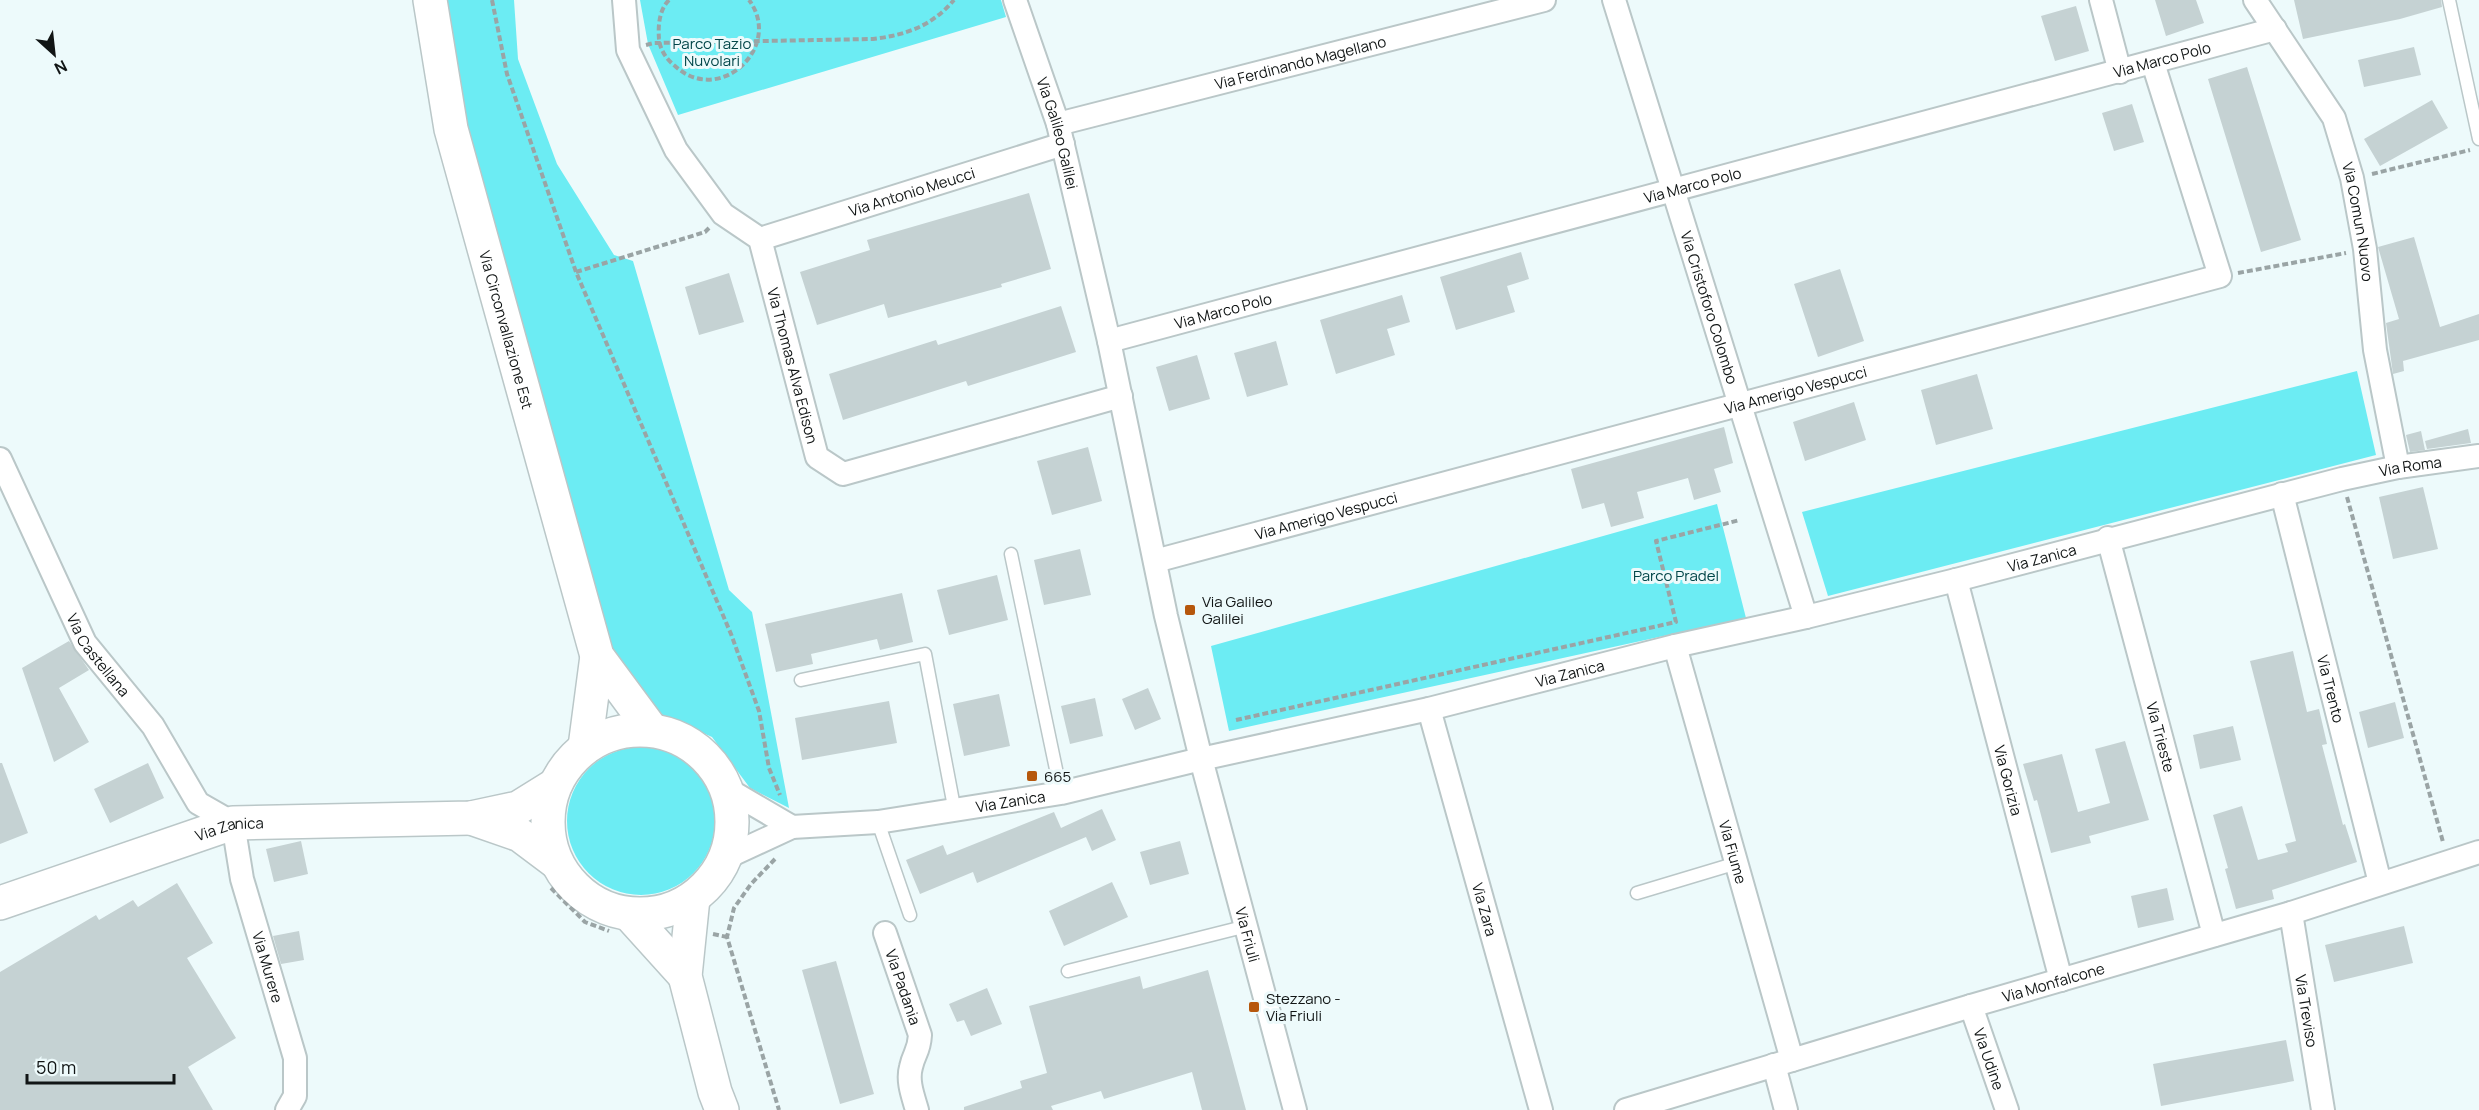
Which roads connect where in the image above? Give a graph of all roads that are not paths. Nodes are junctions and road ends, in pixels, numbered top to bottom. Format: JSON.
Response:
{"nodes":[{"id":1,"x":430,"y":0,"type":"edge"},
{"id":2,"x":624,"y":0,"type":"edge"},
{"id":3,"x":1015,"y":0,"type":"edge"},
{"id":4,"x":1544,"y":0,"type":"edge"},
{"id":5,"x":1614,"y":0,"type":"edge"},
{"id":6,"x":2101,"y":0,"type":"edge"},
{"id":7,"x":2255,"y":0,"type":"edge"},
{"id":8,"x":2449,"y":0,"type":"edge"},
{"id":9,"x":2275,"y":29,"type":"junction"},
{"id":10,"x":2154,"y":63,"type":"junction"},
{"id":11,"x":2120,"y":72,"type":"junction"},
{"id":12,"x":1060,"y":134,"type":"junction"},
{"id":13,"x":2479,"y":139,"type":"edge"},
{"id":14,"x":1673,"y":191,"type":"junction"},
{"id":15,"x":760,"y":239,"type":"junction"},
{"id":16,"x":1109,"y":341,"type":"junction"},
{"id":17,"x":1121,"y":396,"type":"junction"},
{"id":18,"x":1740,"y":406,"type":"junction"},
{"id":19,"x":2479,"y":456,"type":"edge"},
{"id":20,"x":0,"y":459,"type":"edge"},
{"id":21,"x":2398,"y":467,"type":"junction"},
{"id":22,"x":2342,"y":479,"type":"joint"},
{"id":23,"x":2282,"y":494,"type":"junction"},
{"id":24,"x":2108,"y":538,"type":"junction"},
{"id":25,"x":1011,"y":554,"type":"dead end"},
{"id":26,"x":1155,"y":561,"type":"junction"},
{"id":27,"x":1956,"y":579,"type":"junction"},
{"id":28,"x":1806,"y":617,"type":"junction"},
{"id":29,"x":1675,"y":646,"type":"junction"},
{"id":30,"x":597,"y":656,"type":"junction"},
{"id":31,"x":801,"y":680,"type":"dead end"},
{"id":32,"x":1429,"y":709,"type":"junction"},
{"id":33,"x":651,"y":729,"type":"junction"},
{"id":34,"x":585,"y":747,"type":"junction"},
{"id":35,"x":1201,"y":759,"type":"junction"},
{"id":36,"x":555,"y":785,"type":"junction"},
{"id":37,"x":727,"y":789,"type":"junction"},
{"id":38,"x":1061,"y":793,"type":"junction"},
{"id":39,"x":955,"y":812,"type":"junction"},
{"id":40,"x":471,"y":818,"type":"junction"},
{"id":41,"x":878,"y":822,"type":"junction"},
{"id":42,"x":233,"y":823,"type":"junction"},
{"id":43,"x":792,"y":827,"type":"junction"},
{"id":44,"x":2479,"y":852,"type":"edge"},
{"id":45,"x":725,"y":858,"type":"junction"},
{"id":46,"x":1737,"y":863,"type":"junction"},
{"id":47,"x":553,"y":874,"type":"junction"},
{"id":48,"x":2379,"y":883,"type":"junction"},
{"id":49,"x":1637,"y":893,"type":"dead end"},
{"id":50,"x":693,"y":898,"type":"junction"},
{"id":51,"x":0,"y":903,"type":"edge"},
{"id":52,"x":2292,"y":913,"type":"junction"},
{"id":53,"x":910,"y":915,"type":"dead end"},
{"id":54,"x":623,"y":924,"type":"junction"},
{"id":55,"x":1247,"y":926,"type":"junction"},
{"id":56,"x":885,"y":933,"type":"dead end"},
{"id":57,"x":2214,"y":935,"type":"junction"},
{"id":58,"x":1068,"y":972,"type":"dead end"},
{"id":59,"x":685,"y":976,"type":"junction"},
{"id":60,"x":2061,"y":980,"type":"junction"},
{"id":61,"x":1971,"y":1006,"type":"junction"},
{"id":62,"x":1783,"y":1062,"type":"junction"},
{"id":63,"x":287,"y":1110,"type":"edge"},
{"id":64,"x":722,"y":1110,"type":"edge"},
{"id":65,"x":917,"y":1110,"type":"edge"},
{"id":66,"x":1295,"y":1110,"type":"edge"},
{"id":67,"x":1540,"y":1110,"type":"edge"},
{"id":68,"x":1626,"y":1110,"type":"edge"},
{"id":69,"x":1786,"y":1110,"type":"edge"},
{"id":70,"x":2007,"y":1110,"type":"edge"},
{"id":71,"x":2323,"y":1110,"type":"edge"}],
"edges":[{"from":1,"to":30,"type":"main road","name":"Via Circonvallazione Est"},
{"from":2,"to":15,"type":"street"},
{"from":3,"to":12,"type":"street","name":"Via Galileo Galilei"},
{"from":4,"to":12,"type":"street","name":"Via Ferdinando Magellano"},
{"from":5,"to":14,"type":"street","name":"Via Cristoforo Colombo"},
{"from":6,"to":11,"type":"street"},
{"from":7,"to":9,"type":"street","name":"Via Comun Nuovo"},
{"from":8,"to":13,"type":"lane"},
{"from":9,"to":10,"type":"street","name":"Via Marco Polo"},
{"from":9,"to":21,"type":"street","name":"Via Comun Nuovo"},
{"from":10,"to":11,"type":"street","name":"Via Marco Polo"},
{"from":10,"to":18,"type":"street","name":"Via Amerigo Vespucci"},
{"from":11,"to":14,"type":"street","name":"Via Marco Polo"},
{"from":12,"to":15,"type":"street","name":"Via Antonio Meucci"},
{"from":12,"to":16,"type":"street","name":"Via Galileo Galilei"},
{"from":14,"to":16,"type":"street","name":"Via Marco Polo"},
{"from":14,"to":18,"type":"street","name":"Via Cristoforo Colombo"},
{"from":15,"to":17,"type":"street","name":"Via Thomas Alva Edison"},
{"from":16,"to":17,"type":"street","name":"Via Galileo Galilei"},
{"from":17,"to":26,"type":"street","name":"Via Galileo Galilei"},
{"from":18,"to":26,"type":"street","name":"Via Amerigo Vespucci"},
{"from":18,"to":28,"type":"street","name":"Via Cristoforo Colombo"},
{"from":19,"to":21,"type":"street","name":"Via Roma"},
{"from":20,"to":42,"type":"street","name":"Via Castellana"},
{"from":21,"to":22,"type":"street","name":"Via Roma"},
{"from":22,"to":23,"type":"street","name":"Via Zanica"},
{"from":23,"to":24,"type":"street","name":"Via Zanica"},
{"from":23,"to":48,"type":"street","name":"Via Trento"},
{"from":24,"to":27,"type":"street","name":"Via Zanica"},
{"from":24,"to":57,"type":"street","name":"Via Trieste"},
{"from":25,"to":38,"type":"lane"},
{"from":26,"to":35,"type":"street","name":"Via Galileo Galilei"},
{"from":27,"to":28,"type":"street","name":"Via Zanica"},
{"from":27,"to":60,"type":"street","name":"Via Gorizia"},
{"from":28,"to":29,"type":"street","name":"Via Zanica"},
{"from":29,"to":32,"type":"street","name":"Via Zanica"},
{"from":29,"to":46,"type":"street","name":"Via Fiume"},
{"from":30,"to":33,"type":"main road","name":"Via Circonvallazione Est"},
{"from":30,"to":34,"type":"main road","name":"Via Circonvallazione Est"},
{"from":31,"to":39,"type":"lane"},
{"from":32,"to":35,"type":"street","name":"Via Zanica"},
{"from":32,"to":67,"type":"street","name":"Via Zara"},
{"from":33,"to":34,"type":"main road"},
{"from":33,"to":37,"type":"main road"},
{"from":34,"to":36,"type":"main road"},
{"from":35,"to":38,"type":"street","name":"Via Zanica"},
{"from":35,"to":55,"type":"street","name":"Via Friuli"},
{"from":36,"to":40,"type":"main road","name":"Via Zanica"},
{"from":36,"to":47,"type":"main road"},
{"from":37,"to":43,"type":"street"},
{"from":37,"to":45,"type":"main road"},
{"from":38,"to":39,"type":"street","name":"Via Zanica"},
{"from":39,"to":41,"type":"street","name":"Via Zanica"},
{"from":40,"to":42,"type":"main road","name":"Via Zanica"},
{"from":40,"to":47,"type":"main road","name":"Via Zanica"},
{"from":41,"to":43,"type":"street","name":"Via Zanica"},
{"from":41,"to":53,"type":"lane"},
{"from":42,"to":51,"type":"main road","name":"Via Zanica"},
{"from":42,"to":63,"type":"street","name":"Via Murere"},
{"from":43,"to":45,"type":"street","name":"Via Zanica"},
{"from":44,"to":48,"type":"street","name":"Via Monfalcone"},
{"from":45,"to":50,"type":"main road"},
{"from":46,"to":49,"type":"lane"},
{"from":46,"to":62,"type":"street","name":"Via Fiume"},
{"from":47,"to":54,"type":"main road"},
{"from":48,"to":52,"type":"street","name":"Via Monfalcone"},
{"from":50,"to":54,"type":"main road"},
{"from":50,"to":59,"type":"main road"},
{"from":52,"to":57,"type":"street","name":"Via Monfalcone"},
{"from":52,"to":71,"type":"street","name":"Via Treviso"},
{"from":54,"to":59,"type":"main road"},
{"from":55,"to":58,"type":"lane"},
{"from":55,"to":66,"type":"street","name":"Via Friuli"},
{"from":56,"to":65,"type":"street","name":"Via Padania"},
{"from":57,"to":60,"type":"street","name":"Via Monfalcone"},
{"from":59,"to":64,"type":"main road"},
{"from":60,"to":61,"type":"street","name":"Via Monfalcone"},
{"from":61,"to":62,"type":"street","name":"Via Monfalcone"},
{"from":61,"to":70,"type":"street","name":"Via Udine"},
{"from":62,"to":68,"type":"street","name":"Via Monfalcone"},
{"from":62,"to":69,"type":"street"}]}
